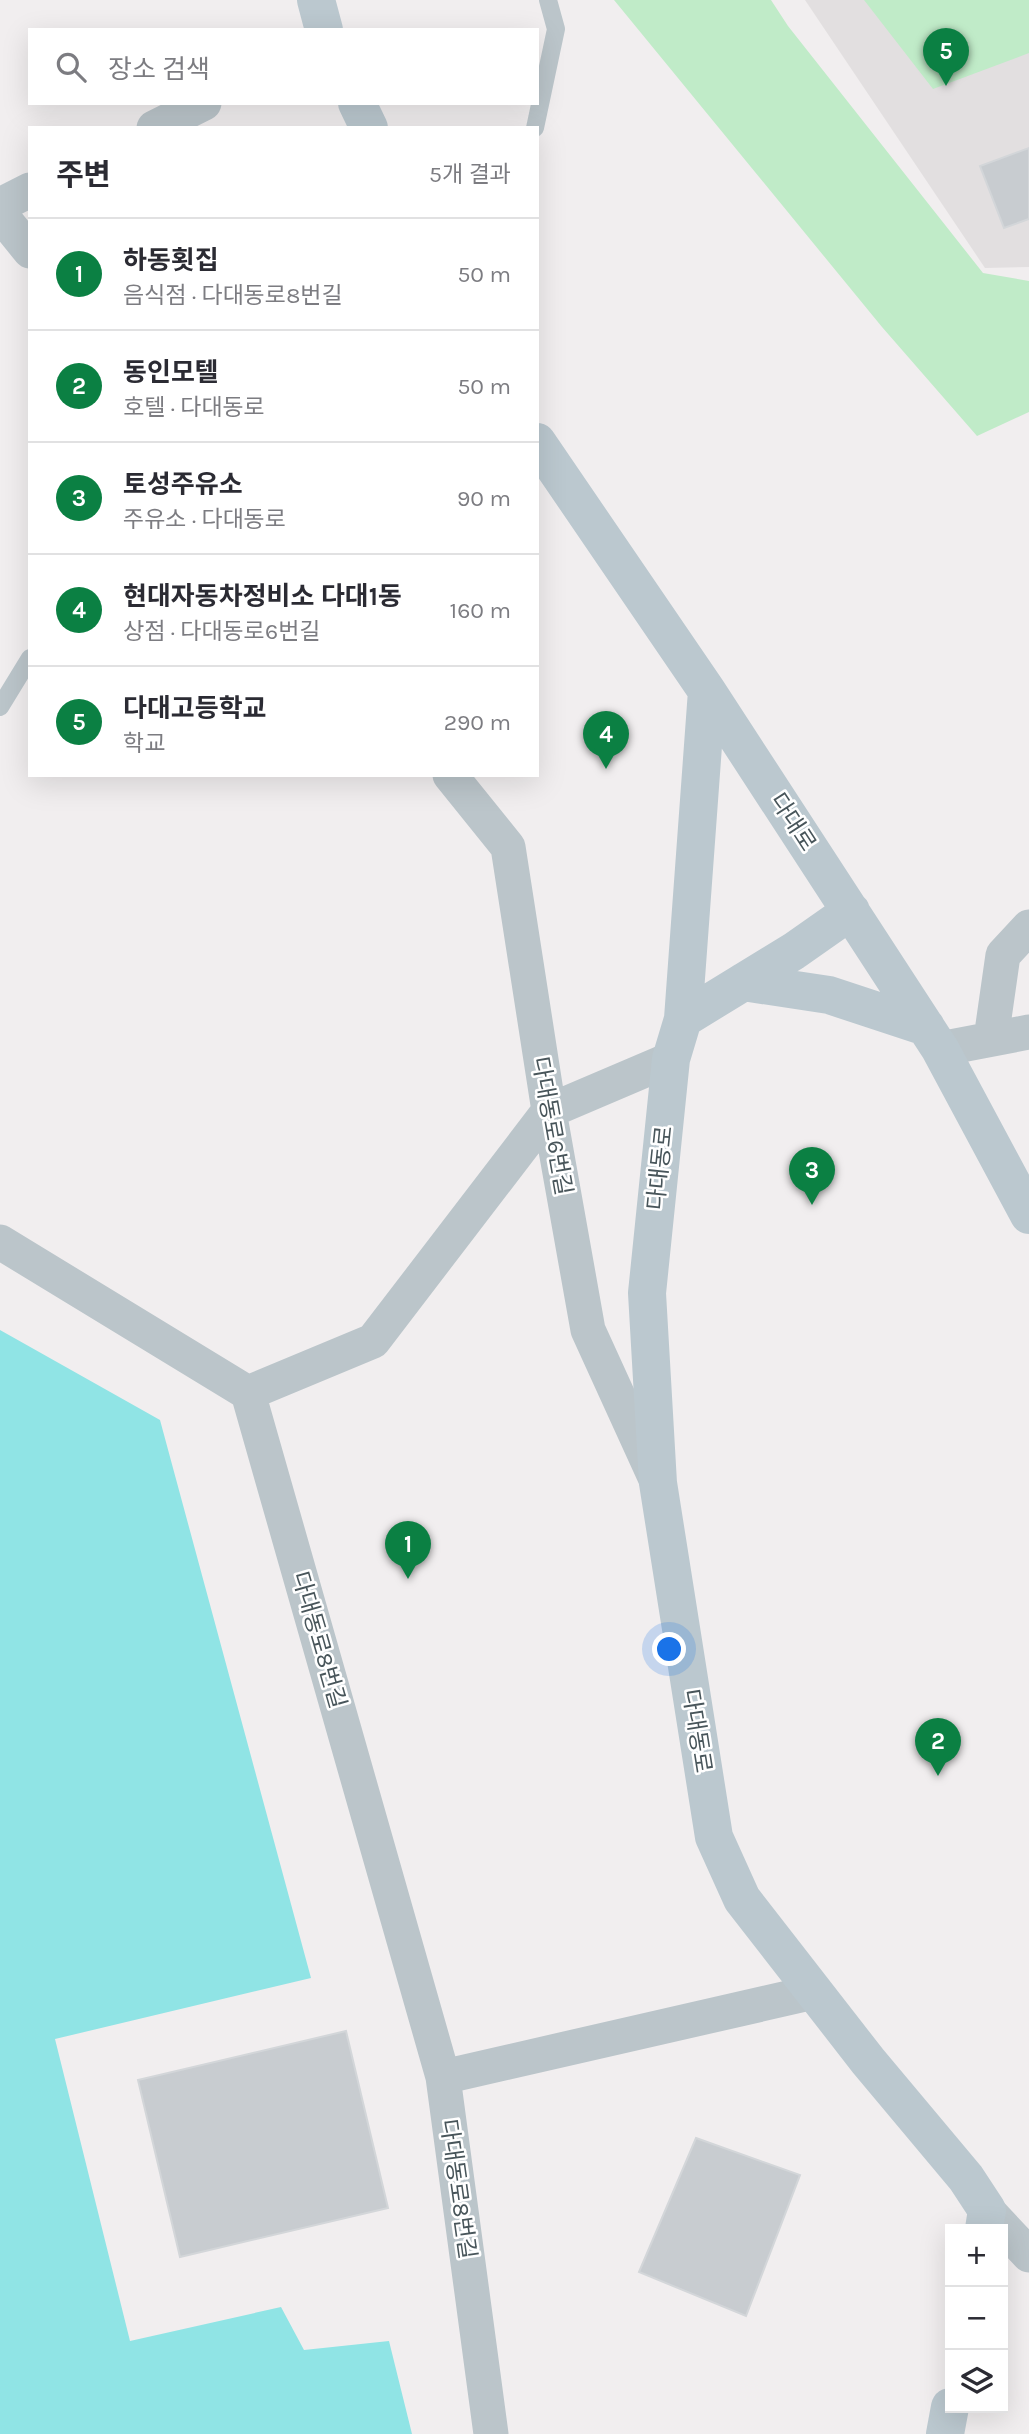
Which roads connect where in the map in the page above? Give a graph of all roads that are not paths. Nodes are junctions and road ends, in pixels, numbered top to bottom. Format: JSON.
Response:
{"nodes":[{"id":1,"x":316,"y":0,"type":"edge"},
{"id":2,"x":548,"y":0,"type":"edge"},
{"id":3,"x":323,"y":28,"type":"edge"},
{"id":4,"x":200,"y":105,"type":"edge"},
{"id":5,"x":358,"y":105,"type":"edge"},
{"id":6,"x":158,"y":126,"type":"edge"},
{"id":7,"x":368,"y":126,"type":"edge"},
{"id":8,"x":535,"y":126,"type":"edge"},
{"id":9,"x":28,"y":191,"type":"edge"},
{"id":10,"x":0,"y":205,"type":"edge"},
{"id":11,"x":0,"y":214,"type":"edge"},
{"id":12,"x":28,"y":249,"type":"edge"},
{"id":13,"x":539,"y":445,"type":"edge"},
{"id":14,"x":28,"y":661,"type":"edge"},
{"id":15,"x":707,"y":691,"type":"junction"},
{"id":16,"x":0,"y":707,"type":"edge"},
{"id":17,"x":452,"y":777,"type":"edge"},
{"id":18,"x":851,"y":911,"type":"junction"},
{"id":19,"x":1029,"y":927,"type":"edge"},
{"id":20,"x":743,"y":982,"type":"junction"},
{"id":21,"x":683,"y":1019,"type":"junction"},
{"id":22,"x":1029,"y":1032,"type":"edge"},
{"id":23,"x":933,"y":1038,"type":"junction"},
{"id":24,"x":991,"y":1039,"type":"junction"},
{"id":25,"x":671,"y":1059,"type":"junction"},
{"id":26,"x":549,"y":1111,"type":"junction"},
{"id":27,"x":1029,"y":1214,"type":"edge"},
{"id":28,"x":0,"y":1242,"type":"edge"},
{"id":29,"x":248,"y":1393,"type":"junction"},
{"id":30,"x":658,"y":1483,"type":"junction"},
{"id":31,"x":814,"y":1992,"type":"junction"},
{"id":32,"x":443,"y":2077,"type":"junction"},
{"id":33,"x":985,"y":2220,"type":"edge"},
{"id":34,"x":1029,"y":2255,"type":"edge"},
{"id":35,"x":949,"y":2413,"type":"edge"},
{"id":36,"x":491,"y":2434,"type":"edge"},
{"id":37,"x":945,"y":2434,"type":"edge"}],
"edges":[{"from":1,"to":3,"type":"street"},
{"from":2,"to":8,"type":"lane"},
{"from":4,"to":6,"type":"street"},
{"from":5,"to":7,"type":"street"},
{"from":9,"to":10,"type":"street"},
{"from":11,"to":12,"type":"street"},
{"from":13,"to":15,"type":"street","name":"다대로"},
{"from":14,"to":16,"type":"lane"},
{"from":15,"to":18,"type":"street","name":"다대로"},
{"from":15,"to":21,"type":"street","name":"다대동로"},
{"from":17,"to":26,"type":"street","name":"다대동로6번길"},
{"from":18,"to":20,"type":"street"},
{"from":18,"to":23,"type":"street","name":"다대로"},
{"from":19,"to":24,"type":"street"},
{"from":20,"to":21,"type":"street"},
{"from":20,"to":23,"type":"street"},
{"from":21,"to":25,"type":"street","name":"다대동로"},
{"from":22,"to":24,"type":"street"},
{"from":23,"to":24,"type":"street"},
{"from":23,"to":27,"type":"street","name":"다대로"},
{"from":25,"to":26,"type":"street"},
{"from":25,"to":30,"type":"street","name":"다대동로"},
{"from":26,"to":29,"type":"street"},
{"from":26,"to":30,"type":"street","name":"다대동로6번길"},
{"from":28,"to":29,"type":"street"},
{"from":29,"to":32,"type":"street","name":"다대동로8번길"},
{"from":30,"to":31,"type":"street","name":"다대동로"},
{"from":31,"to":32,"type":"street"},
{"from":31,"to":33,"type":"street","name":"다대동로"},
{"from":32,"to":36,"type":"street","name":"다대동로8번길"},
{"from":33,"to":34,"type":"street"},
{"from":35,"to":37,"type":"street"}]}
